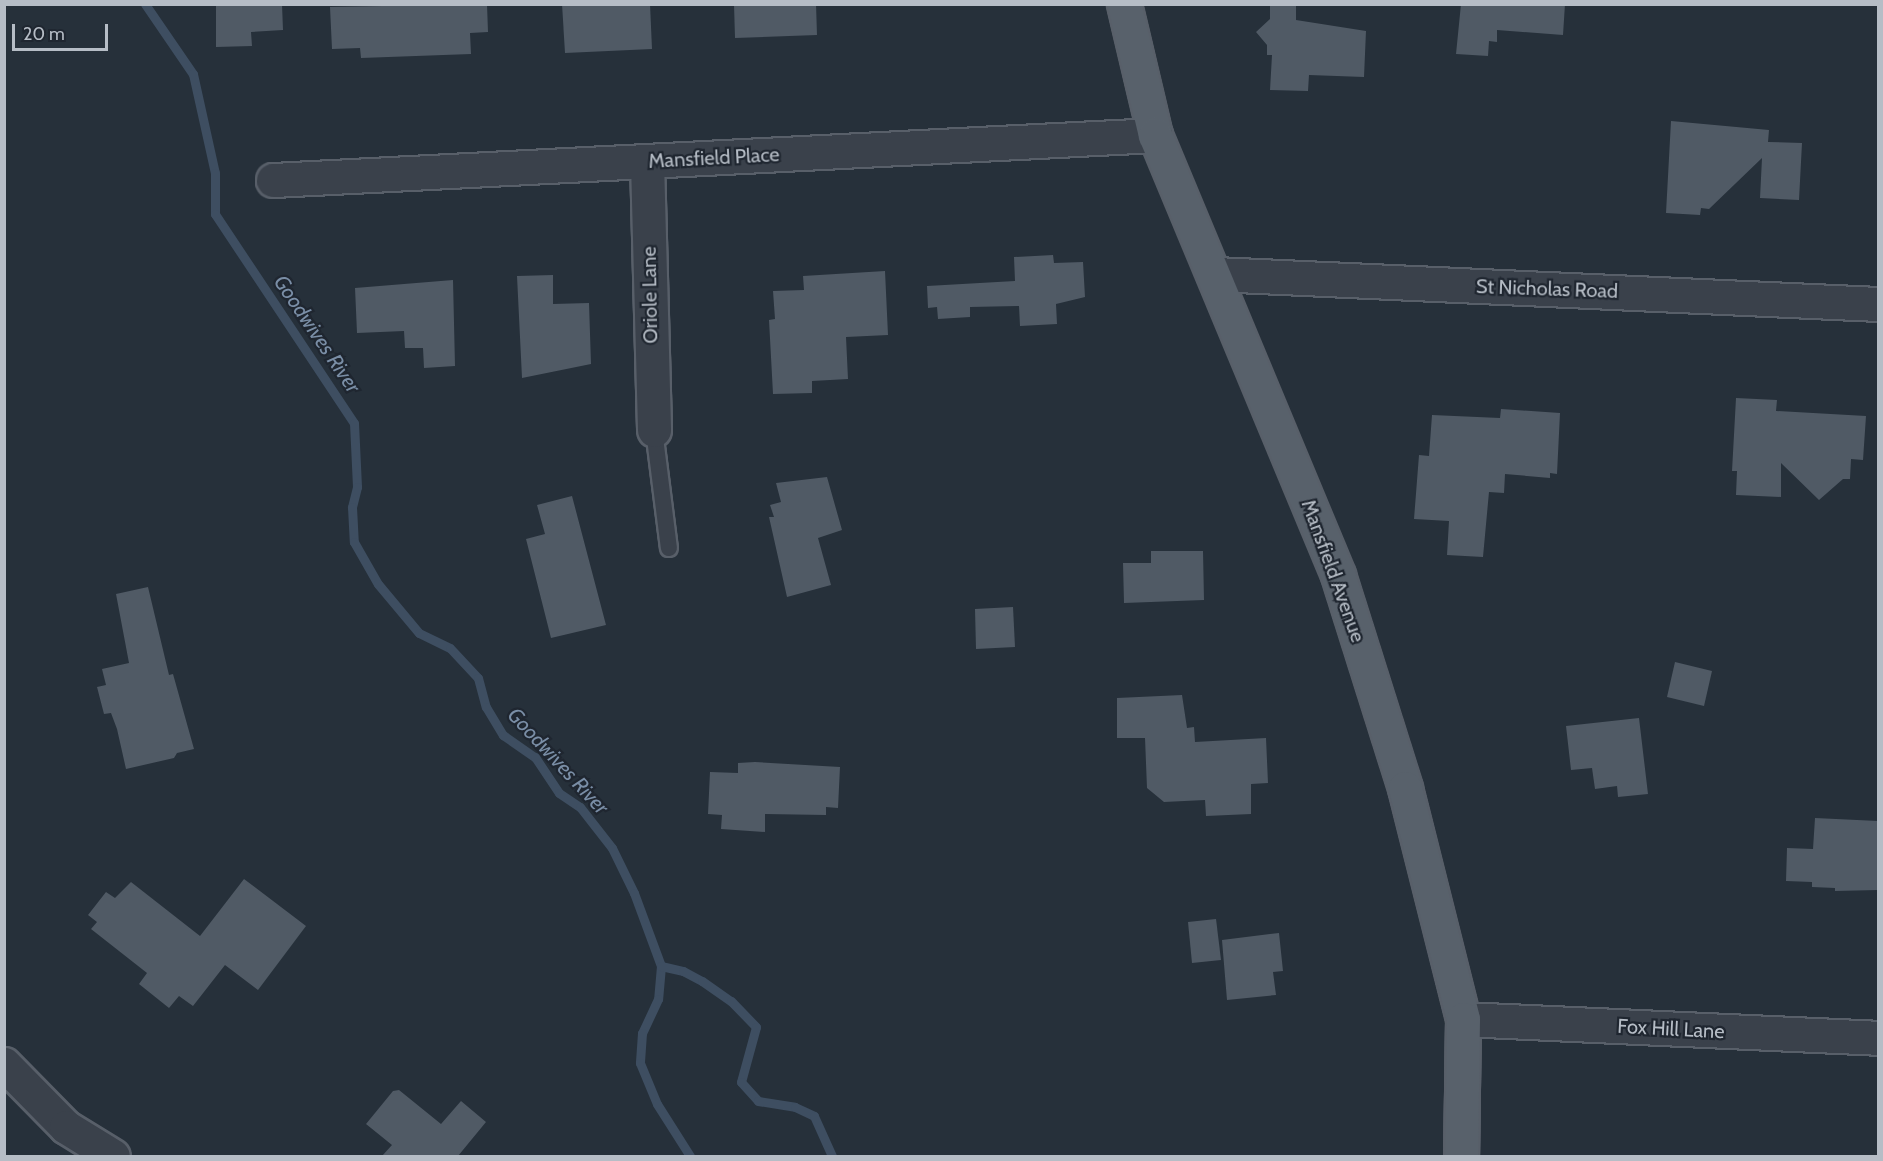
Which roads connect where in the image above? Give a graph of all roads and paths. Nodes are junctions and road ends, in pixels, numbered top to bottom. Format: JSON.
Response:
{"nodes":[{"id":1,"x":1124,"y":4,"type":"edge"},
{"id":2,"x":1155,"y":135,"type":"junction"},
{"id":3,"x":647,"y":161,"type":"junction"},
{"id":4,"x":273,"y":180,"type":"dead end"},
{"id":5,"x":1215,"y":274,"type":"junction"},
{"id":6,"x":1878,"y":304,"type":"edge"},
{"id":7,"x":654,"y":430,"type":"joint"},
{"id":8,"x":669,"y":548,"type":"dead end"},
{"id":9,"x":1463,"y":1019,"type":"junction"},
{"id":10,"x":1878,"y":1038,"type":"edge"},
{"id":11,"x":4,"y":1064,"type":"edge"},
{"id":12,"x":113,"y":1156,"type":"edge"},
{"id":13,"x":1461,"y":1156,"type":"edge"}],
"edges":[{"from":1,"to":2,"type":"main road","name":"Mansfield Avenue"},
{"from":2,"to":3,"type":"street","name":"Mansfield Place"},
{"from":2,"to":5,"type":"main road","name":"Mansfield Avenue"},
{"from":3,"to":4,"type":"street","name":"Mansfield Place"},
{"from":3,"to":7,"type":"street","name":"Oriole Lane"},
{"from":5,"to":6,"type":"street","name":"St Nicholas Road"},
{"from":5,"to":9,"type":"main road","name":"Mansfield Avenue"},
{"from":7,"to":8,"type":"lane"},
{"from":9,"to":10,"type":"street","name":"Fox Hill Lane"},
{"from":9,"to":13,"type":"main road","name":"Mansfield Avenue"},
{"from":11,"to":12,"type":"street"}]}
